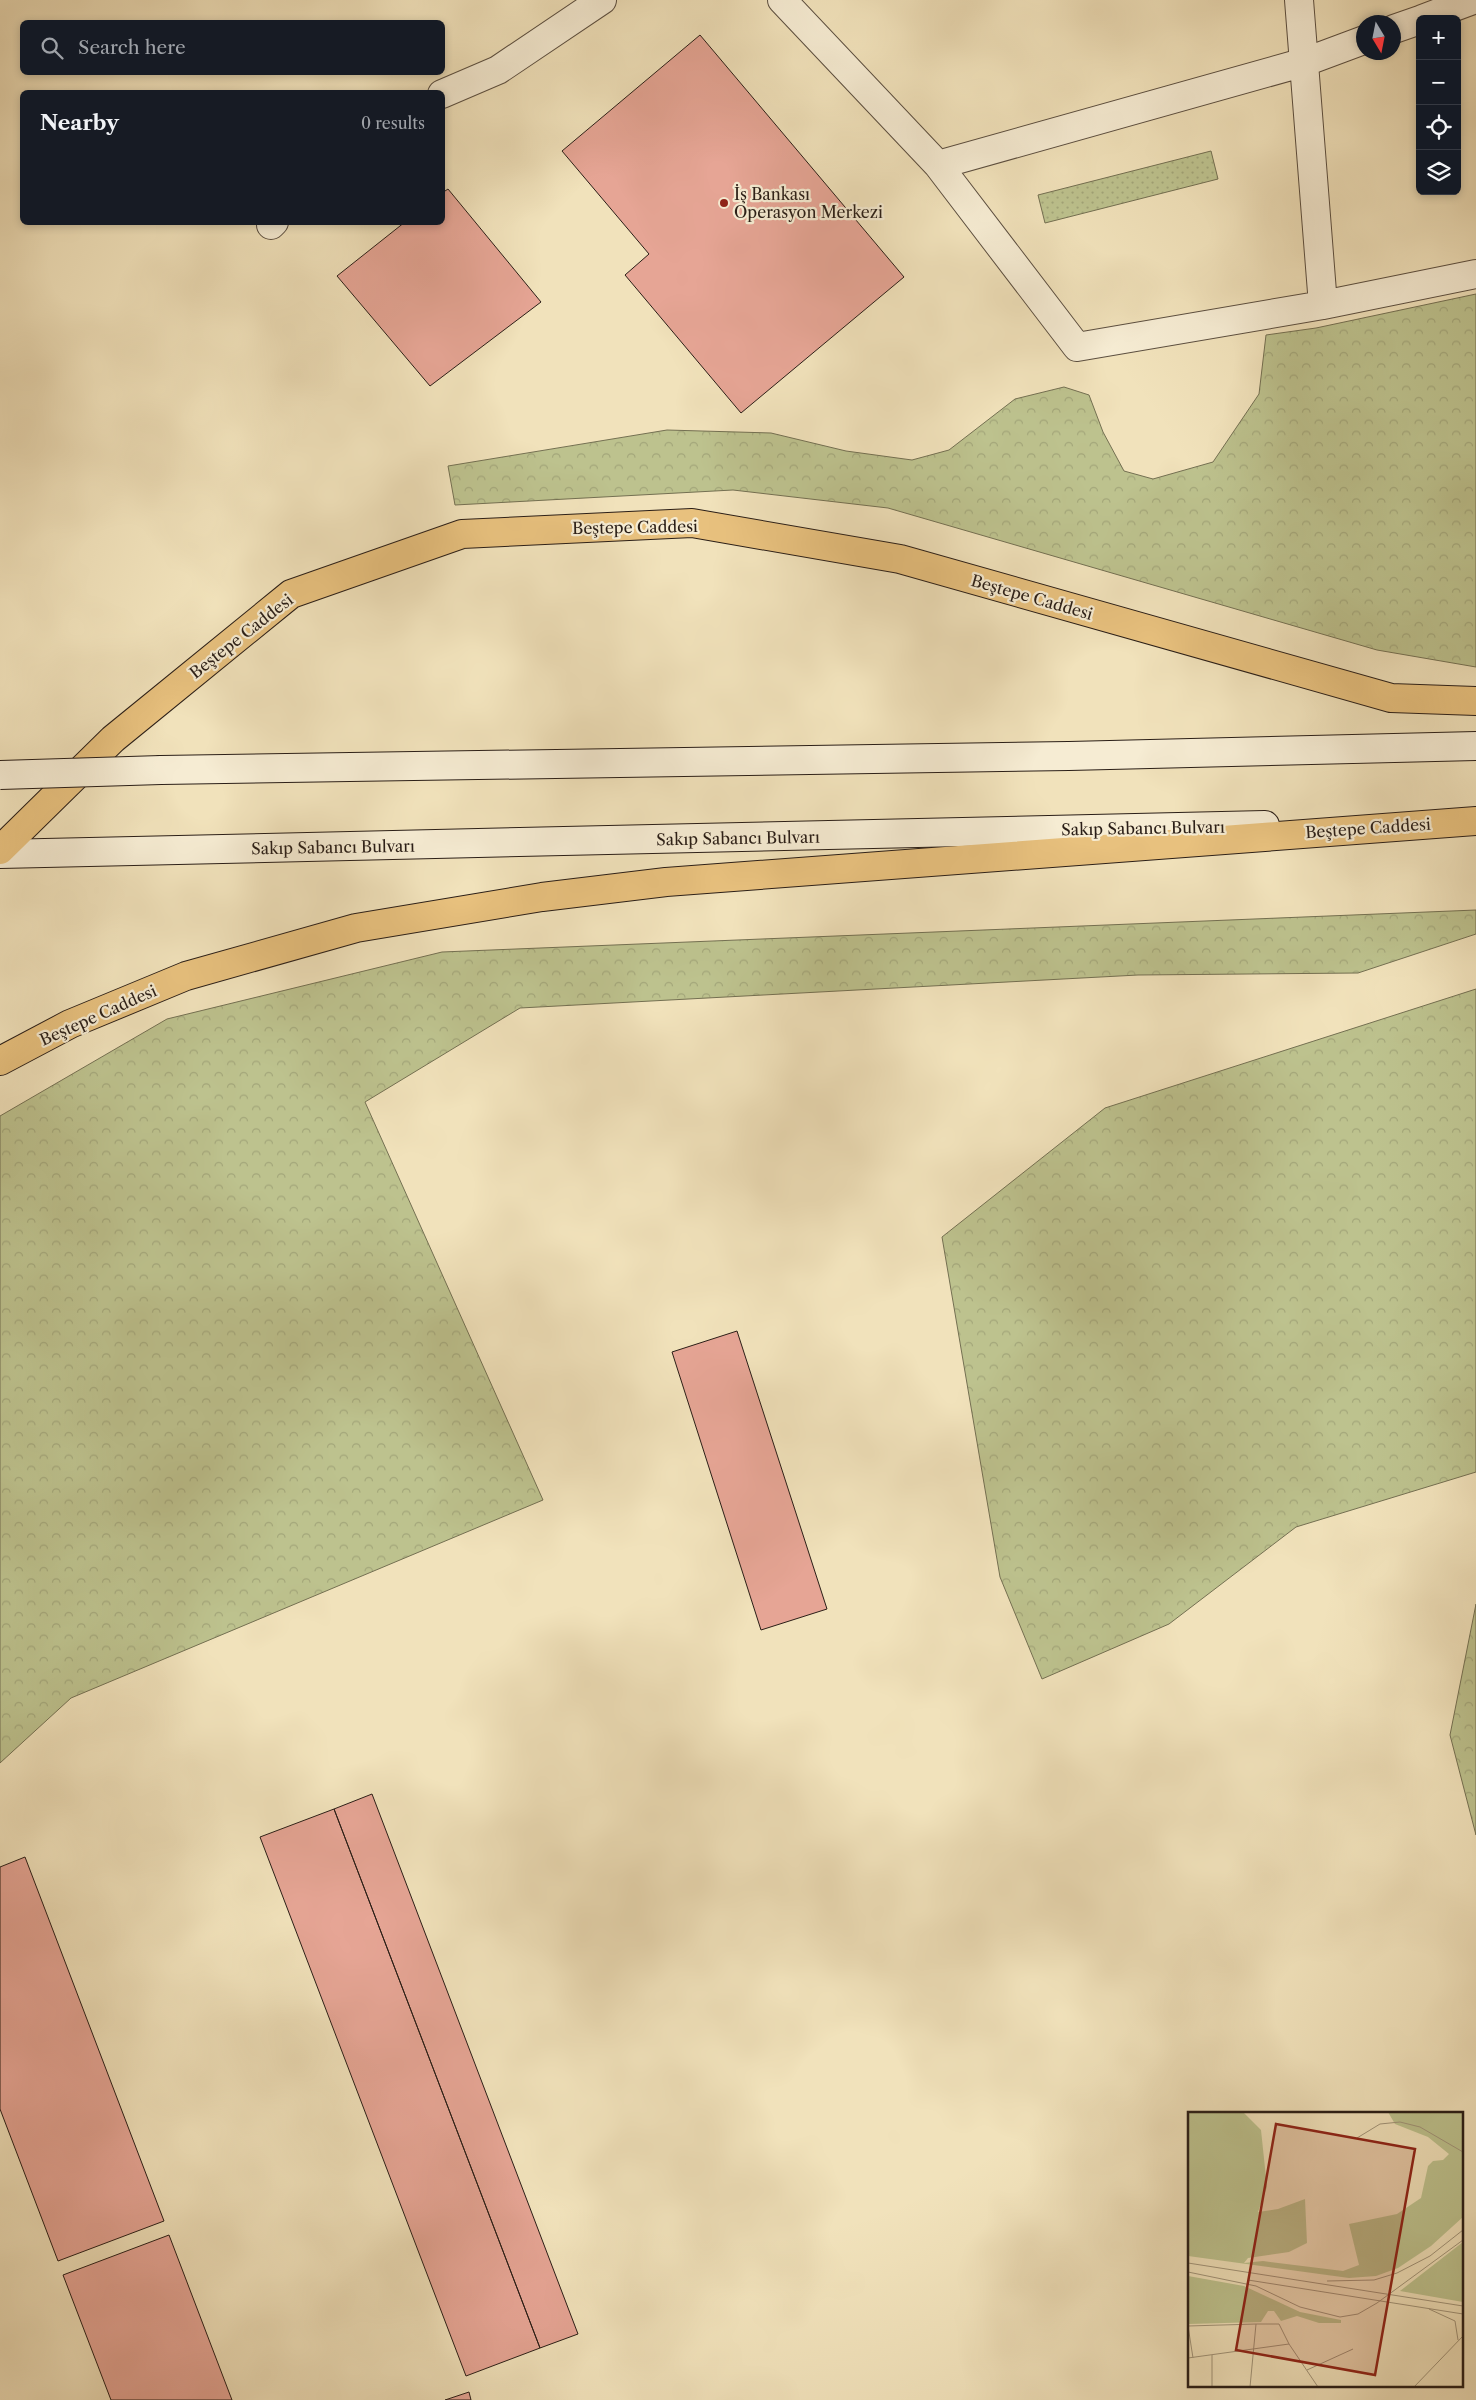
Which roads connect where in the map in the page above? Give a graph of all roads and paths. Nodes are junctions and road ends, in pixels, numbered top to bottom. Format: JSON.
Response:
{"nodes":[{"id":1,"x":602,"y":0,"type":"edge"},
{"id":2,"x":782,"y":0,"type":"edge"},
{"id":3,"x":1299,"y":0,"type":"edge"},
{"id":4,"x":1473,"y":0,"type":"edge"},
{"id":5,"x":1432,"y":15,"type":"edge"},
{"id":6,"x":1416,"y":21,"type":"edge"},
{"id":7,"x":1401,"y":26,"type":"edge"},
{"id":8,"x":1356,"y":43,"type":"edge"},
{"id":9,"x":1305,"y":62,"type":"junction"},
{"id":10,"x":445,"y":93,"type":"edge"},
{"id":11,"x":938,"y":164,"type":"junction"},
{"id":12,"x":1476,"y":274,"type":"edge"},
{"id":13,"x":1323,"y":305,"type":"junction"},
{"id":14,"x":1476,"y":701,"type":"edge"},
{"id":15,"x":1476,"y":746,"type":"edge"},
{"id":16,"x":0,"y":775,"type":"edge"},
{"id":17,"x":1476,"y":820,"type":"edge"},
{"id":18,"x":0,"y":850,"type":"edge"},
{"id":19,"x":0,"y":854,"type":"edge"},
{"id":20,"x":0,"y":1061,"type":"edge"}],
"edges":[{"from":1,"to":10,"type":"main road"},
{"from":2,"to":11,"type":"main road"},
{"from":3,"to":9,"type":"main road"},
{"from":4,"to":5,"type":"main road"},
{"from":6,"to":7,"type":"main road"},
{"from":8,"to":9,"type":"main road"},
{"from":9,"to":11,"type":"main road"},
{"from":9,"to":13,"type":"main road"},
{"from":11,"to":13,"type":"main road"},
{"from":12,"to":13,"type":"main road"},
{"from":14,"to":18,"type":"main road","name":"Beştepe Caddesi"},
{"from":15,"to":16,"type":"main road","bridge":true},
{"from":17,"to":19,"type":"main road","name":"Sakıp Sabancı Bulvarı"},
{"from":17,"to":20,"type":"main road","name":"Beştepe Caddesi"}]}
